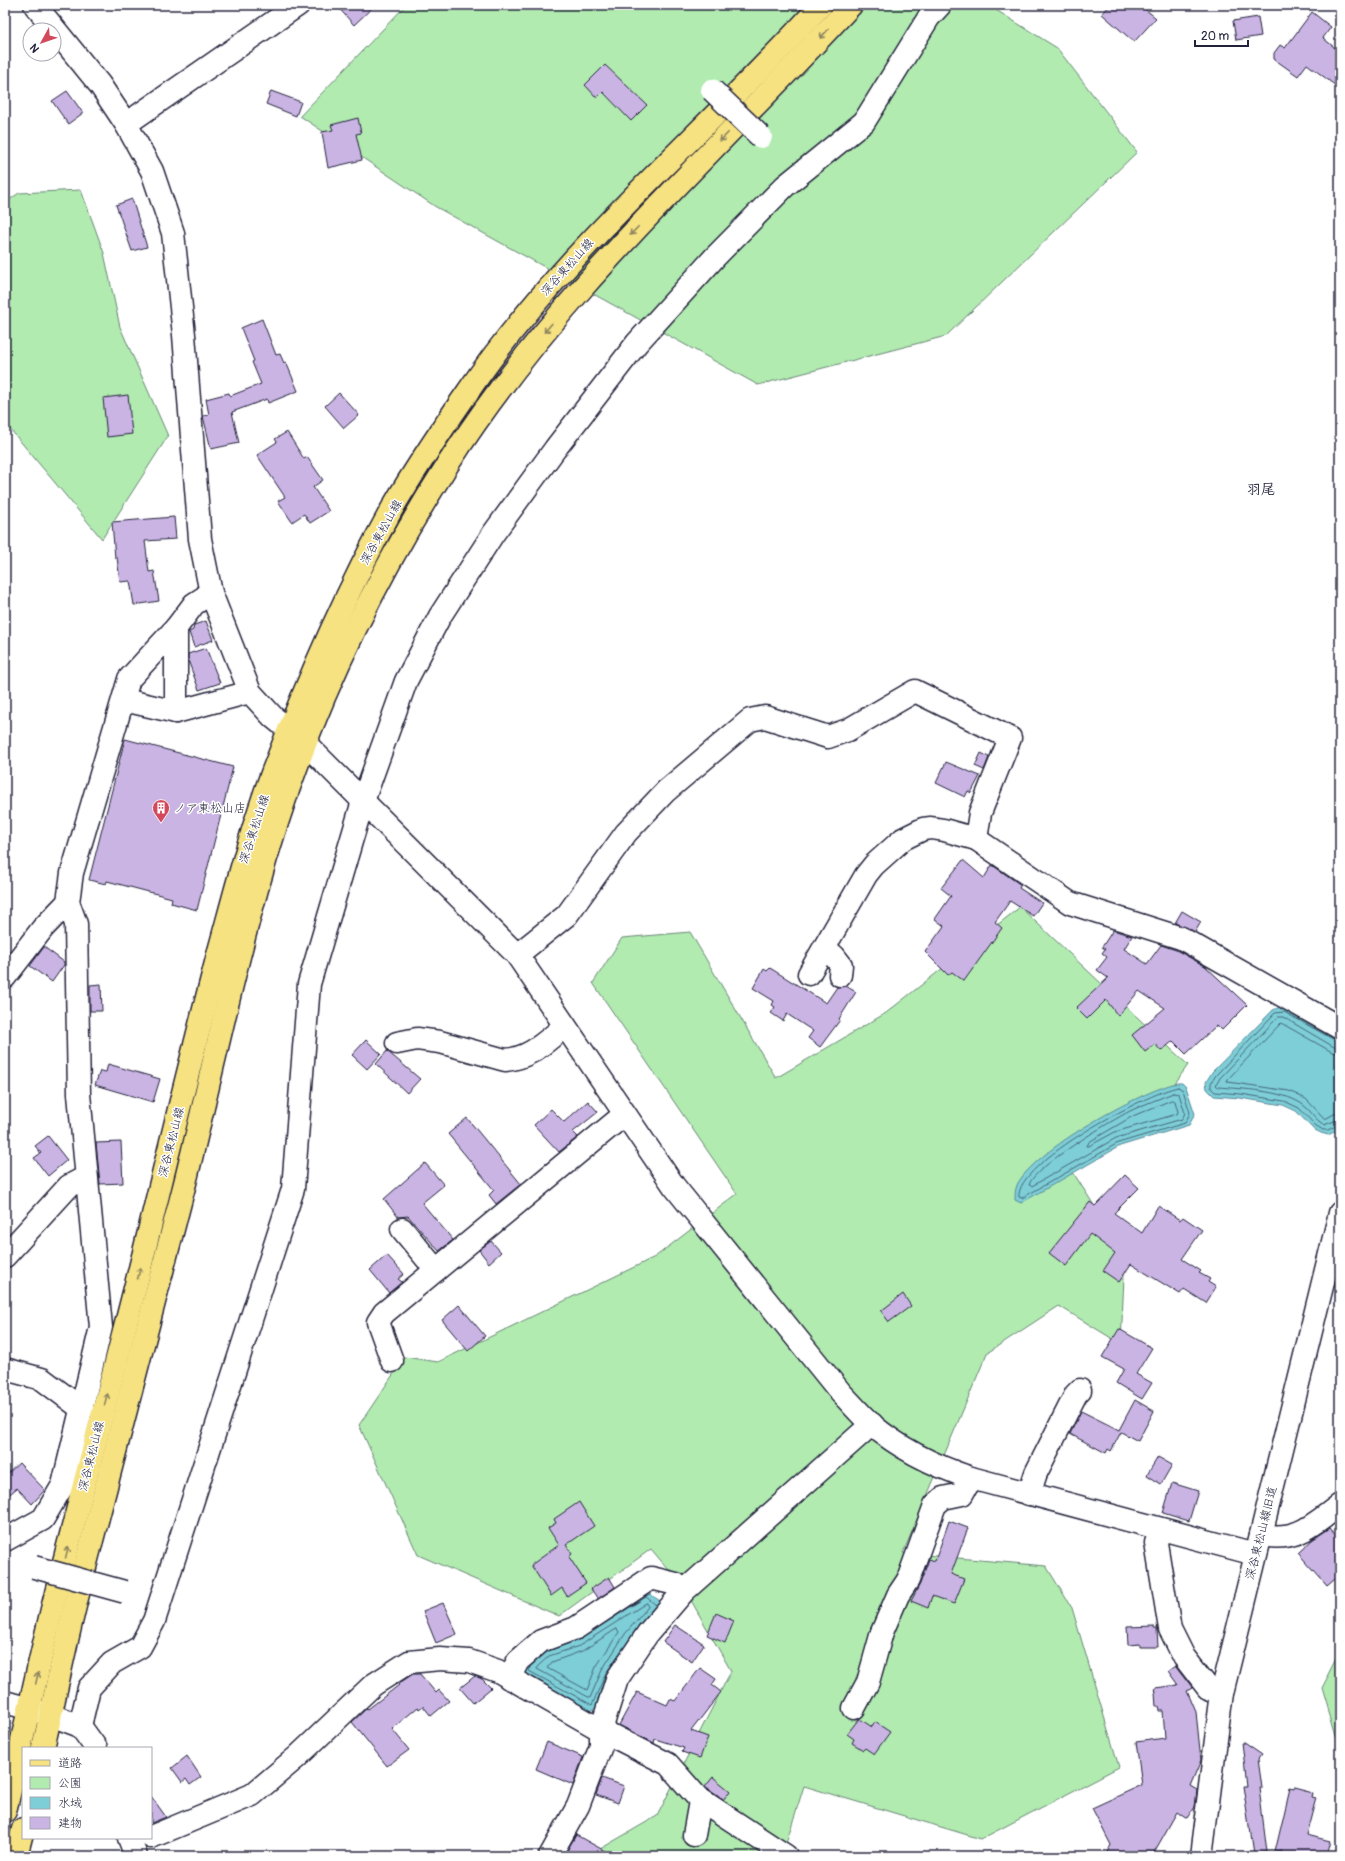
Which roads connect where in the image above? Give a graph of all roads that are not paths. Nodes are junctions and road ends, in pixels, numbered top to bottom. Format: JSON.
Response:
{"nodes":[{"id":1,"x":34,"y":5,"type":"edge"},
{"id":2,"x":298,"y":5,"type":"edge"},
{"id":3,"x":821,"y":5,"type":"edge"},
{"id":4,"x":851,"y":5,"type":"edge"},
{"id":5,"x":940,"y":5,"type":"edge"},
{"id":6,"x":712,"y":90,"type":"dead end"},
{"id":7,"x":126,"y":124,"type":"junction"},
{"id":8,"x":761,"y":137,"type":"dead end"},
{"id":9,"x":211,"y":593,"type":"junction"},
{"id":10,"x":176,"y":628,"type":"junction"},
{"id":11,"x":250,"y":692,"type":"junction"},
{"id":12,"x":124,"y":700,"type":"junction"},
{"id":13,"x":176,"y":712,"type":"junction"},
{"id":14,"x":298,"y":737,"type":"junction"},
{"id":15,"x":363,"y":801,"type":"junction"},
{"id":16,"x":976,"y":839,"type":"junction"},
{"id":17,"x":68,"y":902,"type":"junction"},
{"id":18,"x":825,"y":949,"type":"junction"},
{"id":19,"x":517,"y":955,"type":"junction"},
{"id":20,"x":809,"y":974,"type":"dead end"},
{"id":21,"x":840,"y":975,"type":"dead end"},
{"id":22,"x":5,"y":977,"type":"edge"},
{"id":23,"x":565,"y":1026,"type":"junction"},
{"id":24,"x":1340,"y":1028,"type":"edge"},
{"id":25,"x":397,"y":1043,"type":"dead end"},
{"id":26,"x":625,"y":1114,"type":"junction"},
{"id":27,"x":86,"y":1177,"type":"junction"},
{"id":28,"x":1340,"y":1213,"type":"edge"},
{"id":29,"x":402,"y":1229,"type":"dead end"},
{"id":30,"x":5,"y":1256,"type":"edge"},
{"id":31,"x":436,"y":1270,"type":"junction"},
{"id":32,"x":392,"y":1361,"type":"dead end"},
{"id":33,"x":5,"y":1369,"type":"edge"},
{"id":34,"x":1080,"y":1390,"type":"dead end"},
{"id":35,"x":82,"y":1409,"type":"junction"},
{"id":36,"x":872,"y":1424,"type":"junction"},
{"id":37,"x":971,"y":1478,"type":"junction"},
{"id":38,"x":1029,"y":1494,"type":"junction"},
{"id":39,"x":1340,"y":1506,"type":"edge"},
{"id":40,"x":1160,"y":1529,"type":"junction"},
{"id":41,"x":5,"y":1540,"type":"edge"},
{"id":42,"x":1258,"y":1544,"type":"junction"},
{"id":43,"x":34,"y":1567,"type":"dead end"},
{"id":44,"x":684,"y":1591,"type":"junction"},
{"id":45,"x":125,"y":1592,"type":"dead end"},
{"id":46,"x":509,"y":1678,"type":"junction"},
{"id":47,"x":1222,"y":1693,"type":"junction"},
{"id":48,"x":5,"y":1702,"type":"edge"},
{"id":49,"x":854,"y":1708,"type":"dead end"},
{"id":50,"x":40,"y":1712,"type":"junction"},
{"id":51,"x":80,"y":1726,"type":"junction"},
{"id":52,"x":601,"y":1730,"type":"junction"},
{"id":53,"x":28,"y":1747,"type":"edge"},
{"id":54,"x":43,"y":1747,"type":"edge"},
{"id":55,"x":95,"y":1747,"type":"edge"},
{"id":56,"x":22,"y":1763,"type":"edge"},
{"id":57,"x":702,"y":1801,"type":"junction"},
{"id":58,"x":5,"y":1812,"type":"edge"},
{"id":59,"x":22,"y":1833,"type":"edge"},
{"id":60,"x":694,"y":1835,"type":"dead end"},
{"id":61,"x":152,"y":1837,"type":"edge"},
{"id":62,"x":148,"y":1839,"type":"edge"},
{"id":63,"x":139,"y":1843,"type":"edge"},
{"id":64,"x":776,"y":1853,"type":"edge"},
{"id":65,"x":16,"y":1856,"type":"edge"},
{"id":66,"x":550,"y":1856,"type":"edge"},
{"id":67,"x":1201,"y":1856,"type":"edge"}],
"edges":[{"from":1,"to":7,"type":"street"},
{"from":2,"to":7,"type":"street"},
{"from":3,"to":14,"type":"main road","name":"深谷東松山線"},
{"from":4,"to":14,"type":"main road","name":"深谷東松山線","one_way":true},
{"from":5,"to":15,"type":"street"},
{"from":6,"to":8,"type":"street","bridge":true},
{"from":7,"to":9,"type":"street"},
{"from":9,"to":10,"type":"street"},
{"from":9,"to":11,"type":"street"},
{"from":10,"to":12,"type":"street"},
{"from":10,"to":13,"type":"street"},
{"from":11,"to":13,"type":"street"},
{"from":11,"to":14,"type":"street"},
{"from":12,"to":13,"type":"street"},
{"from":12,"to":17,"type":"street"},
{"from":14,"to":15,"type":"street"},
{"from":14,"to":50,"type":"main road","name":"深谷東松山線"},
{"from":15,"to":19,"type":"street"},
{"from":15,"to":51,"type":"street"},
{"from":16,"to":18,"type":"street"},
{"from":16,"to":19,"type":"street"},
{"from":16,"to":24,"type":"street"},
{"from":17,"to":22,"type":"street"},
{"from":17,"to":27,"type":"street"},
{"from":18,"to":20,"type":"street"},
{"from":18,"to":21,"type":"street"},
{"from":19,"to":23,"type":"street"},
{"from":23,"to":25,"type":"street"},
{"from":23,"to":26,"type":"street"},
{"from":26,"to":31,"type":"street"},
{"from":26,"to":36,"type":"street"},
{"from":27,"to":30,"type":"street"},
{"from":27,"to":35,"type":"street"},
{"from":28,"to":42,"type":"street","name":"深谷東松山線旧道"},
{"from":29,"to":31,"type":"street"},
{"from":31,"to":32,"type":"street"},
{"from":33,"to":35,"type":"street"},
{"from":34,"to":38,"type":"street"},
{"from":35,"to":41,"type":"street"},
{"from":36,"to":37,"type":"street"},
{"from":36,"to":44,"type":"street"},
{"from":37,"to":38,"type":"street"},
{"from":37,"to":49,"type":"street"},
{"from":38,"to":40,"type":"street"},
{"from":39,"to":42,"type":"street"},
{"from":40,"to":42,"type":"street"},
{"from":40,"to":47,"type":"street"},
{"from":42,"to":47,"type":"street","name":"深谷東松山線旧道"},
{"from":43,"to":45,"type":"street","bridge":true},
{"from":44,"to":46,"type":"street"},
{"from":44,"to":52,"type":"street"},
{"from":46,"to":52,"type":"street"},
{"from":46,"to":61,"type":"street"},
{"from":47,"to":67,"type":"street","name":"深谷東松山線旧道"},
{"from":48,"to":50,"type":"street"},
{"from":50,"to":51,"type":"street"},
{"from":50,"to":53,"type":"main road","name":"深谷東松山線"},
{"from":50,"to":54,"type":"main road","name":"深谷東松山線"},
{"from":51,"to":55,"type":"street"},
{"from":52,"to":57,"type":"street"},
{"from":52,"to":66,"type":"street"},
{"from":56,"to":58,"type":"main road","name":"深谷東松山線"},
{"from":57,"to":60,"type":"street"},
{"from":57,"to":64,"type":"street"},
{"from":59,"to":65,"type":"main road"},
{"from":62,"to":63,"type":"street"}]}
